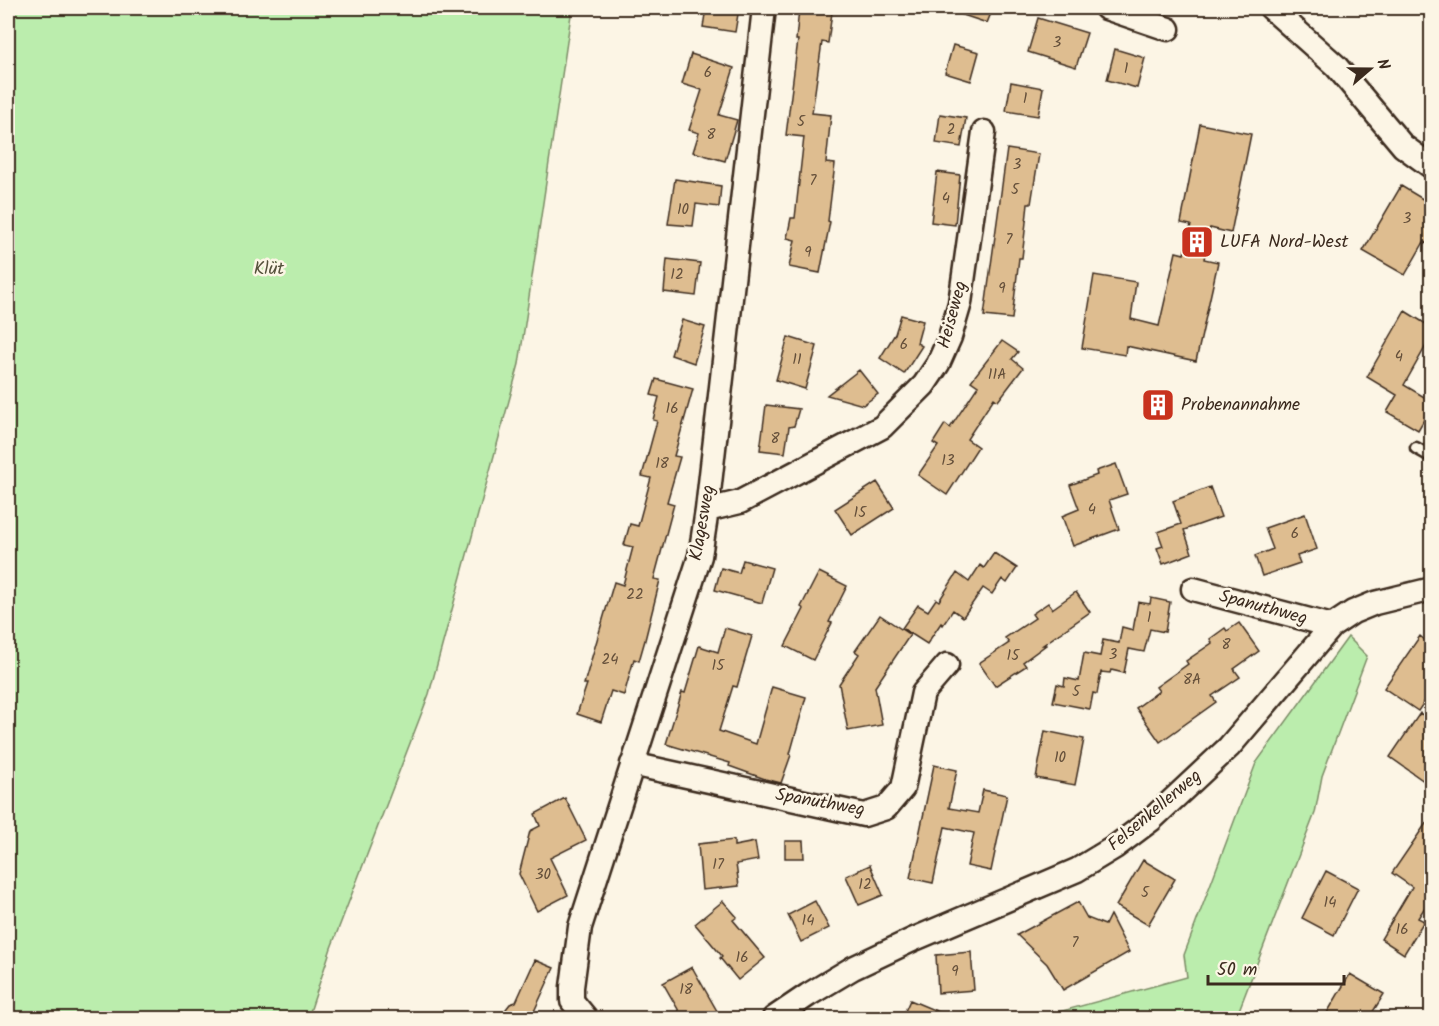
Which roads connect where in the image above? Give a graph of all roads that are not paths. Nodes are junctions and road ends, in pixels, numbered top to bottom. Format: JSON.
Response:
{"nodes":[{"id":1,"x":764,"y":8,"type":"edge"},
{"id":2,"x":1106,"y":8,"type":"edge"},
{"id":3,"x":1271,"y":8,"type":"edge"},
{"id":4,"x":1168,"y":29,"type":"dead end"},
{"id":5,"x":984,"y":132,"type":"dead end"},
{"id":6,"x":1431,"y":167,"type":"edge"},
{"id":7,"x":1416,"y":448,"type":"dead end"},
{"id":8,"x":1431,"y":457,"type":"edge"},
{"id":9,"x":707,"y":510,"type":"junction"},
{"id":10,"x":1193,"y":589,"type":"dead end"},
{"id":11,"x":1431,"y":589,"type":"edge"},
{"id":12,"x":1332,"y":626,"type":"junction"},
{"id":13,"x":947,"y":665,"type":"dead end"},
{"id":14,"x":632,"y":764,"type":"junction"},
{"id":15,"x":586,"y":1018,"type":"edge"},
{"id":16,"x":774,"y":1018,"type":"edge"}],
"edges":[{"from":1,"to":9,"type":"street","name":"Klagesweg"},
{"from":2,"to":4,"type":"street"},
{"from":3,"to":6,"type":"street"},
{"from":5,"to":9,"type":"street","name":"Heiseweg"},
{"from":7,"to":8,"type":"lane"},
{"from":9,"to":14,"type":"street","name":"Klagesweg"},
{"from":10,"to":12,"type":"street","name":"Spanuthweg"},
{"from":11,"to":12,"type":"street","name":"Felsenkellerweg"},
{"from":12,"to":16,"type":"street","name":"Felsenkellerweg"},
{"from":13,"to":14,"type":"street","name":"Spanuthweg"},
{"from":14,"to":15,"type":"street","name":"Klagesweg"}]}
